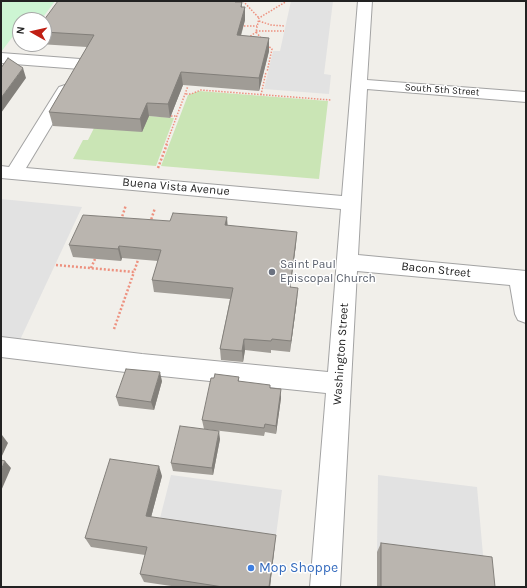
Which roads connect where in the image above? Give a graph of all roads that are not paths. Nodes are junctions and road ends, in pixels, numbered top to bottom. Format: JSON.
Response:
{"nodes":[{"id":1,"x":365,"y":1,"type":"edge"},
{"id":2,"x":1,"y":58,"type":"edge"},
{"id":3,"x":359,"y":84,"type":"junction"},
{"id":4,"x":526,"y":96,"type":"edge"},
{"id":5,"x":8,"y":173,"type":"edge"},
{"id":6,"x":351,"y":203,"type":"junction"},
{"id":7,"x":347,"y":262,"type":"junction"},
{"id":8,"x":523,"y":278,"type":"edge"},
{"id":9,"x":526,"y":314,"type":"edge"},
{"id":10,"x":1,"y":348,"type":"edge"},
{"id":11,"x":339,"y":384,"type":"junction"},
{"id":12,"x":325,"y":587,"type":"edge"}],
"edges":[{"from":1,"to":3,"type":"street","name":"Washington Street"},
{"from":2,"to":5,"type":"street"},
{"from":3,"to":4,"type":"street","name":"South 5th Street"},
{"from":3,"to":6,"type":"street","name":"Washington Street"},
{"from":5,"to":6,"type":"street","name":"Buena Vista Avenue"},
{"from":6,"to":7,"type":"street","name":"Washington Street"},
{"from":7,"to":8,"type":"street","name":"Bacon Street"},
{"from":7,"to":11,"type":"street","name":"Washington Street"},
{"from":8,"to":9,"type":"street"},
{"from":10,"to":11,"type":"street"},
{"from":11,"to":12,"type":"street","name":"Washington Street"}]}
